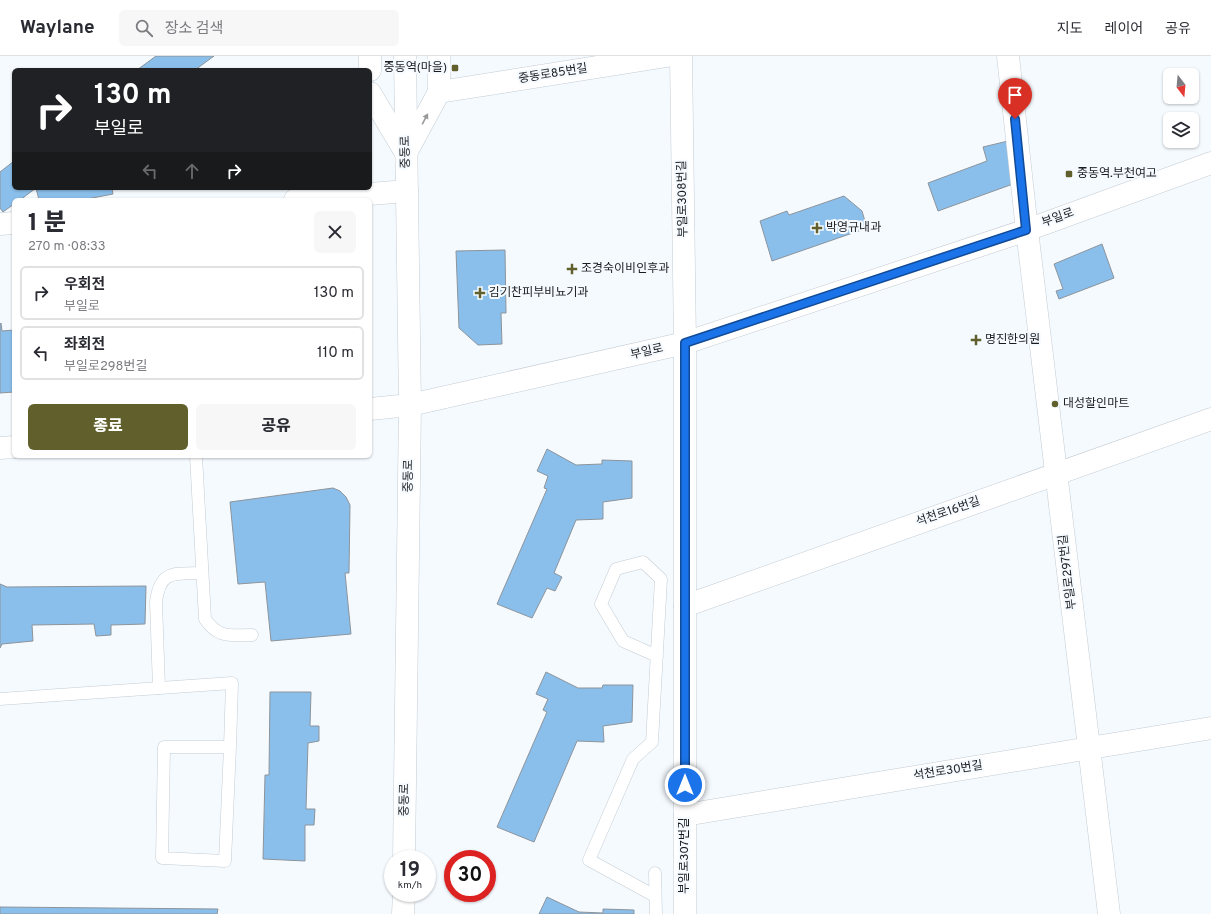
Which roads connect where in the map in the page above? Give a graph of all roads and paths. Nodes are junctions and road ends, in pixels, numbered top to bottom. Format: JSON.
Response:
{"nodes":[{"id":1,"x":370,"y":56,"type":"edge"},
{"id":2,"x":405,"y":56,"type":"edge"},
{"id":3,"x":439,"y":56,"type":"edge"},
{"id":4,"x":667,"y":56,"type":"edge"},
{"id":5,"x":681,"y":56,"type":"edge"},
{"id":6,"x":1008,"y":56,"type":"edge"},
{"id":7,"x":370,"y":68,"type":"edge"},
{"id":8,"x":439,"y":92,"type":"junction"},
{"id":9,"x":372,"y":96,"type":"edge"},
{"id":10,"x":406,"y":153,"type":"junction"},
{"id":11,"x":1211,"y":163,"type":"edge"},
{"id":12,"x":407,"y":191,"type":"junction"},
{"id":13,"x":319,"y":198,"type":"edge"},
{"id":14,"x":12,"y":223,"type":"edge"},
{"id":15,"x":0,"y":224,"type":"edge"},
{"id":16,"x":1026,"y":230,"type":"junction"},
{"id":17,"x":685,"y":343,"type":"junction"},
{"id":18,"x":410,"y":405,"type":"junction"},
{"id":19,"x":372,"y":409,"type":"edge"},
{"id":20,"x":1211,"y":419,"type":"edge"},
{"id":21,"x":12,"y":447,"type":"edge"},
{"id":22,"x":0,"y":448,"type":"edge"},
{"id":23,"x":196,"y":458,"type":"edge"},
{"id":24,"x":1056,"y":474,"type":"junction"},
{"id":25,"x":202,"y":573,"type":"junction"},
{"id":26,"x":685,"y":606,"type":"junction"},
{"id":27,"x":252,"y":635,"type":"dead end"},
{"id":28,"x":657,"y":656,"type":"junction"},
{"id":29,"x":159,"y":688,"type":"junction"},
{"id":30,"x":0,"y":699,"type":"edge"},
{"id":31,"x":1211,"y":728,"type":"edge"},
{"id":32,"x":230,"y":747,"type":"junction"},
{"id":33,"x":1089,"y":748,"type":"junction"},
{"id":34,"x":685,"y":815,"type":"junction"},
{"id":35,"x":404,"y":850,"type":"edge"},
{"id":36,"x":655,"y":873,"type":"dead end"},
{"id":37,"x":656,"y":896,"type":"junction"},
{"id":38,"x":404,"y":902,"type":"edge"},
{"id":39,"x":403,"y":914,"type":"edge"},
{"id":40,"x":656,"y":914,"type":"edge"},
{"id":41,"x":685,"y":914,"type":"edge"},
{"id":42,"x":1109,"y":914,"type":"edge"}],
"edges":[{"from":1,"to":7,"type":"street"},
{"from":2,"to":10,"type":"street","name":"중동로"},
{"from":3,"to":8,"type":"street"},
{"from":4,"to":8,"type":"street","name":"중동로85번길"},
{"from":5,"to":17,"type":"street","name":"부일로308번길"},
{"from":6,"to":16,"type":"street","name":"부일로297번길"},
{"from":10,"to":8,"type":"street","one_way":true},
{"from":9,"to":10,"type":"street"},
{"from":10,"to":12,"type":"street","name":"중동로"},
{"from":11,"to":16,"type":"street","name":"부일로"},
{"from":12,"to":13,"type":"street"},
{"from":12,"to":18,"type":"street","name":"중동로"},
{"from":14,"to":15,"type":"street"},
{"from":16,"to":17,"type":"street","name":"부일로"},
{"from":16,"to":24,"type":"street","name":"부일로297번길"},
{"from":17,"to":18,"type":"street","name":"부일로"},
{"from":17,"to":26,"type":"street","name":"부일로307번길"},
{"from":18,"to":19,"type":"street","name":"부일로"},
{"from":18,"to":35,"type":"street","name":"중동로"},
{"from":20,"to":24,"type":"street","name":"석천로16번길"},
{"from":21,"to":22,"type":"street"},
{"from":23,"to":25,"type":"lane"},
{"from":24,"to":26,"type":"street","name":"석천로16번길"},
{"from":24,"to":33,"type":"street","name":"부일로297번길"},
{"from":25,"to":27,"type":"lane"},
{"from":25,"to":29,"type":"lane"},
{"from":26,"to":34,"type":"street","name":"부일로307번길"},
{"from":28,"to":28,"type":"lane"},
{"from":28,"to":37,"type":"lane"},
{"from":29,"to":30,"type":"lane"},
{"from":29,"to":32,"type":"lane"},
{"from":31,"to":33,"type":"street","name":"석천로30번길"},
{"from":32,"to":32,"type":"lane"},
{"from":33,"to":34,"type":"street","name":"석천로30번길"},
{"from":33,"to":42,"type":"street","name":"부일로297번길"},
{"from":34,"to":41,"type":"street","name":"부일로307번길"},
{"from":36,"to":37,"type":"lane"},
{"from":37,"to":40,"type":"lane"},
{"from":38,"to":39,"type":"street"}]}
